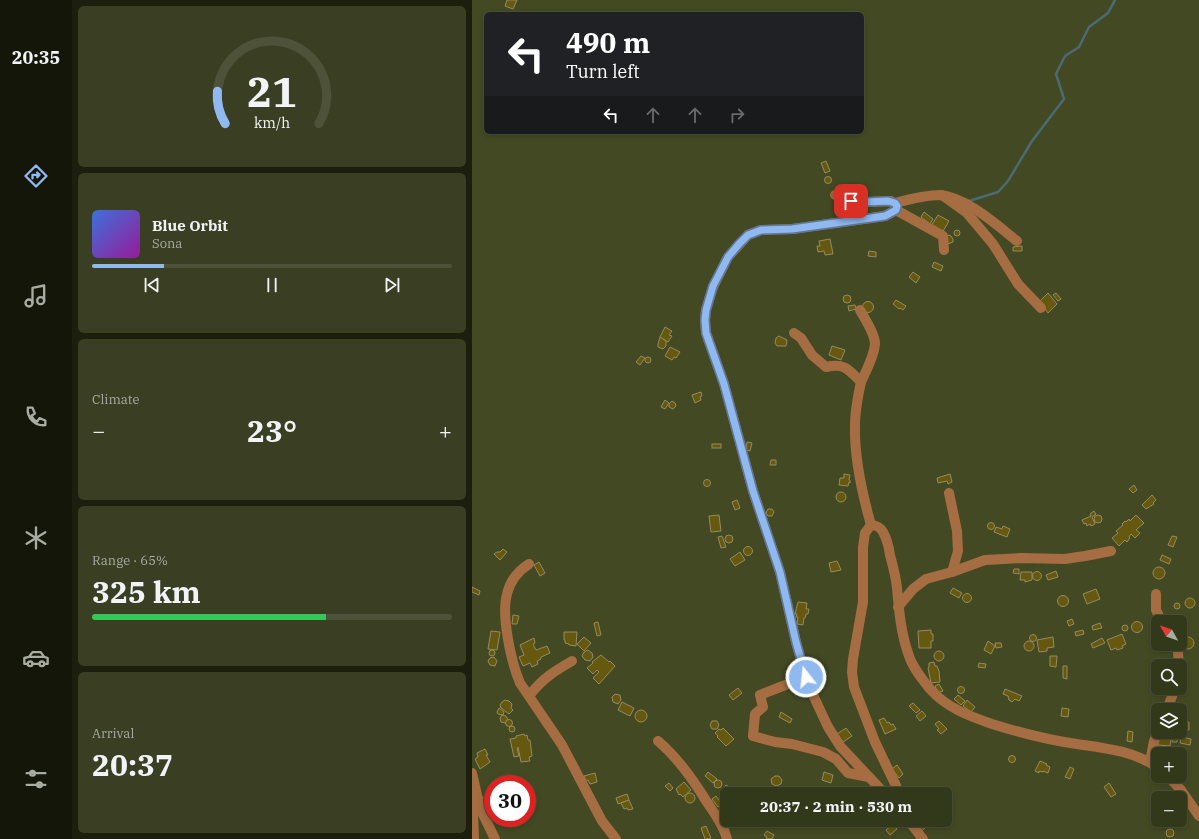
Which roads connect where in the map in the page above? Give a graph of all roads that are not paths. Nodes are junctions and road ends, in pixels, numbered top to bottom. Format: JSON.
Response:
{"nodes":[{"id":1,"x":835,"y":195,"type":"dead end"},
{"id":2,"x":942,"y":195,"type":"junction"},
{"id":3,"x":896,"y":207,"type":"junction"},
{"id":4,"x":1017,"y":241,"type":"dead end"},
{"id":5,"x":944,"y":250,"type":"dead end"},
{"id":6,"x":1041,"y":308,"type":"dead end"},
{"id":7,"x":860,"y":310,"type":"dead end"},
{"id":8,"x":794,"y":334,"type":"dead end"},
{"id":9,"x":861,"y":382,"type":"junction"},
{"id":10,"x":949,"y":493,"type":"dead end"},
{"id":11,"x":871,"y":525,"type":"junction"},
{"id":12,"x":1111,"y":551,"type":"dead end"},
{"id":13,"x":528,"y":564,"type":"dead end"},
{"id":14,"x":952,"y":572,"type":"junction"},
{"id":15,"x":1156,"y":594,"type":"dead end"},
{"id":16,"x":898,"y":607,"type":"junction"},
{"id":17,"x":1158,"y":615,"type":"edge"},
{"id":18,"x":572,"y":661,"type":"dead end"},
{"id":19,"x":806,"y":677,"type":"junction"},
{"id":20,"x":529,"y":696,"type":"junction"},
{"id":21,"x":658,"y":741,"type":"dead end"},
{"id":22,"x":1151,"y":764,"type":"edge"},
{"id":23,"x":472,"y":773,"type":"edge"},
{"id":24,"x":869,"y":777,"type":"junction"},
{"id":25,"x":1174,"y":783,"type":"edge"},
{"id":26,"x":878,"y":787,"type":"edge"},
{"id":27,"x":897,"y":787,"type":"edge"},
{"id":28,"x":475,"y":792,"type":"junction"},
{"id":29,"x":1199,"y":816,"type":"edge"},
{"id":30,"x":914,"y":827,"type":"edge"},
{"id":31,"x":474,"y":839,"type":"edge"},
{"id":32,"x":495,"y":839,"type":"edge"},
{"id":33,"x":616,"y":839,"type":"edge"},
{"id":34,"x":727,"y":839,"type":"edge"},
{"id":35,"x":923,"y":839,"type":"edge"}],
"edges":[{"from":1,"to":3,"type":"street"},
{"from":2,"to":3,"type":"street"},
{"from":2,"to":4,"type":"street"},
{"from":2,"to":6,"type":"street"},
{"from":3,"to":5,"type":"street"},
{"from":3,"to":19,"type":"street"},
{"from":7,"to":9,"type":"street"},
{"from":8,"to":9,"type":"street"},
{"from":9,"to":11,"type":"street"},
{"from":10,"to":14,"type":"street"},
{"from":11,"to":16,"type":"street"},
{"from":11,"to":27,"type":"street"},
{"from":12,"to":14,"type":"street"},
{"from":13,"to":20,"type":"street"},
{"from":14,"to":16,"type":"street"},
{"from":15,"to":17,"type":"street"},
{"from":16,"to":22,"type":"street"},
{"from":18,"to":20,"type":"street"},
{"from":19,"to":24,"type":"street"},
{"from":19,"to":24,"type":"street"},
{"from":20,"to":33,"type":"street"},
{"from":21,"to":34,"type":"street"},
{"from":23,"to":28,"type":"street"},
{"from":24,"to":26,"type":"street"},
{"from":25,"to":29,"type":"street"},
{"from":28,"to":31,"type":"street"},
{"from":28,"to":32,"type":"street"},
{"from":30,"to":35,"type":"street"}]}
